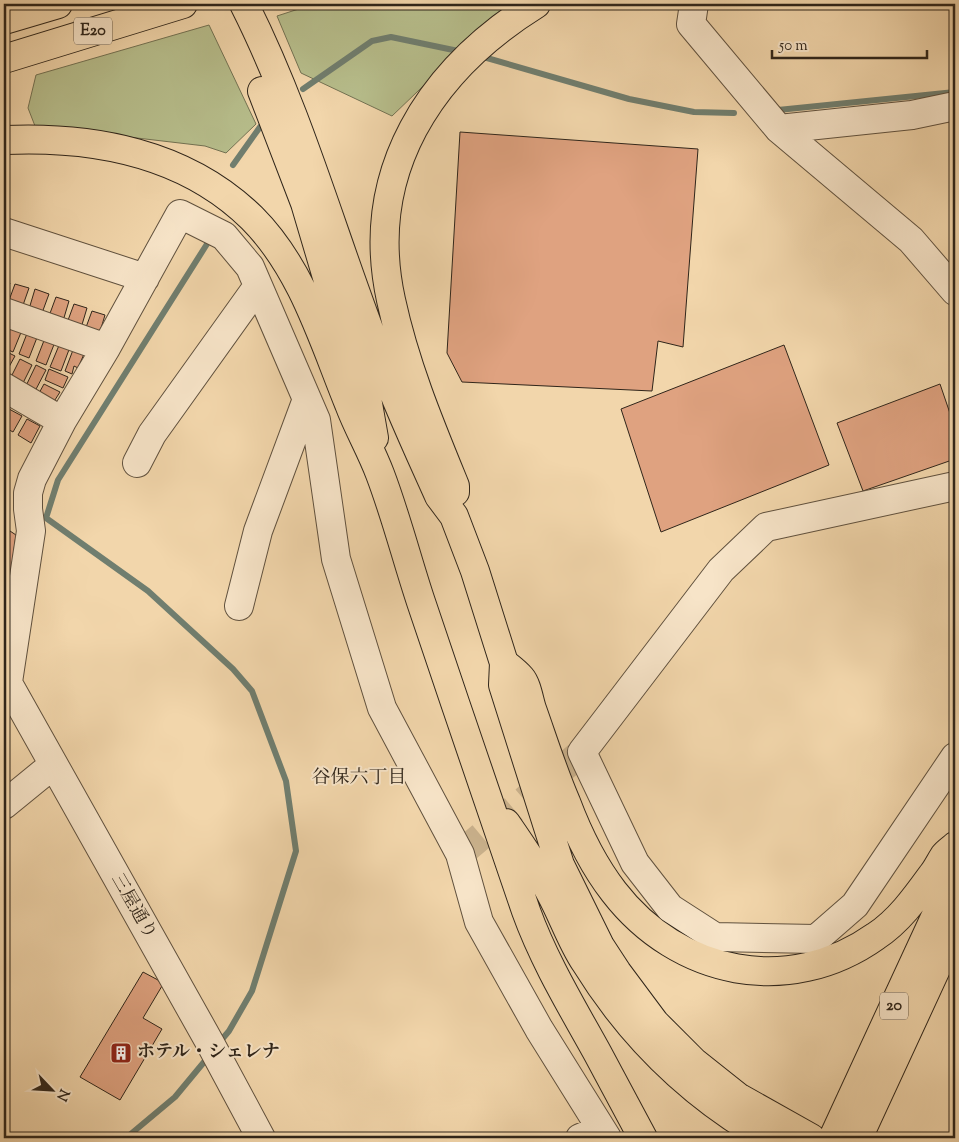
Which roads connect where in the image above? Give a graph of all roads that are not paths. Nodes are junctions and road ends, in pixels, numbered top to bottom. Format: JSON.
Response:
{"nodes":[{"id":1,"x":58,"y":4,"type":"edge"},
{"id":2,"x":183,"y":4,"type":"edge"},
{"id":3,"x":223,"y":4,"type":"edge"},
{"id":4,"x":244,"y":4,"type":"edge"},
{"id":5,"x":536,"y":4,"type":"edge"},
{"id":6,"x":694,"y":4,"type":"edge"},
{"id":7,"x":4,"y":20,"type":"edge"},
{"id":8,"x":4,"y":59,"type":"edge"},
{"id":9,"x":955,"y":106,"type":"edge"},
{"id":10,"x":779,"y":129,"type":"junction"},
{"id":11,"x":4,"y":140,"type":"edge"},
{"id":12,"x":4,"y":232,"type":"edge"},
{"id":13,"x":946,"y":269,"type":"edge"},
{"id":14,"x":145,"y":278,"type":"junction"},
{"id":15,"x":258,"y":286,"type":"junction"},
{"id":16,"x":955,"y":291,"type":"edge"},
{"id":17,"x":4,"y":312,"type":"edge"},
{"id":18,"x":106,"y":348,"type":"junction"},
{"id":19,"x":4,"y":387,"type":"edge"},
{"id":20,"x":306,"y":399,"type":"junction"},
{"id":21,"x":62,"y":421,"type":"junction"},
{"id":22,"x":137,"y":463,"type":"dead end"},
{"id":23,"x":380,"y":474,"type":"junction"},
{"id":24,"x":955,"y":486,"type":"edge"},
{"id":25,"x":454,"y":516,"type":"junction"},
{"id":26,"x":239,"y":606,"type":"dead end"},
{"id":27,"x":504,"y":662,"type":"junction"},
{"id":28,"x":5,"y":681,"type":"edge"},
{"id":29,"x":955,"y":757,"type":"edge"},
{"id":30,"x":53,"y":765,"type":"junction"},
{"id":31,"x":486,"y":793,"type":"junction"},
{"id":32,"x":4,"y":805,"type":"edge"},
{"id":33,"x":955,"y":846,"type":"edge"},
{"id":34,"x":955,"y":874,"type":"edge"},
{"id":35,"x":955,"y":928,"type":"edge"},
{"id":36,"x":955,"y":970,"type":"edge"},
{"id":37,"x":922,"y":1000,"type":"junction"},
{"id":38,"x":774,"y":1130,"type":"edge"},
{"id":39,"x":596,"y":1135,"type":"edge"},
{"id":40,"x":261,"y":1138,"type":"edge"},
{"id":41,"x":643,"y":1138,"type":"edge"},
{"id":42,"x":811,"y":1138,"type":"edge"},
{"id":43,"x":832,"y":1138,"type":"edge"},
{"id":44,"x":858,"y":1138,"type":"edge"}],
"edges":[{"from":1,"to":7,"type":"highway","number":"E20"},
{"from":2,"to":8,"type":"highway","number":"E20"},
{"from":3,"to":23,"type":"highway"},
{"from":4,"to":25,"type":"highway"},
{"from":5,"to":25,"type":"highway"},
{"from":6,"to":10,"type":"street"},
{"from":9,"to":10,"type":"street"},
{"from":10,"to":13,"type":"street"},
{"from":11,"to":23,"type":"highway"},
{"from":12,"to":14,"type":"street"},
{"from":13,"to":16,"type":"street"},
{"from":14,"to":15,"type":"street"},
{"from":14,"to":18,"type":"street"},
{"from":15,"to":20,"type":"street"},
{"from":15,"to":22,"type":"street"},
{"from":17,"to":18,"type":"street"},
{"from":18,"to":21,"type":"street"},
{"from":19,"to":21,"type":"street"},
{"from":20,"to":26,"type":"street"},
{"from":20,"to":39,"type":"street"},
{"from":21,"to":28,"type":"street"},
{"from":23,"to":31,"type":"highway"},
{"from":24,"to":29,"type":"street"},
{"from":25,"to":27,"type":"highway"},
{"from":27,"to":33,"type":"highway"},
{"from":27,"to":38,"type":"highway"},
{"from":28,"to":30,"type":"street","name":"三屋通り"},
{"from":30,"to":32,"type":"street"},
{"from":30,"to":40,"type":"street","name":"三屋通り"},
{"from":31,"to":38,"type":"highway"},
{"from":31,"to":41,"type":"highway"},
{"from":34,"to":43,"type":"highway","number":"20"},
{"from":35,"to":37,"type":"highway","number":"20"},
{"from":36,"to":37,"type":"highway"},
{"from":37,"to":44,"type":"highway","number":"20"},
{"from":38,"to":42,"type":"highway"}]}
